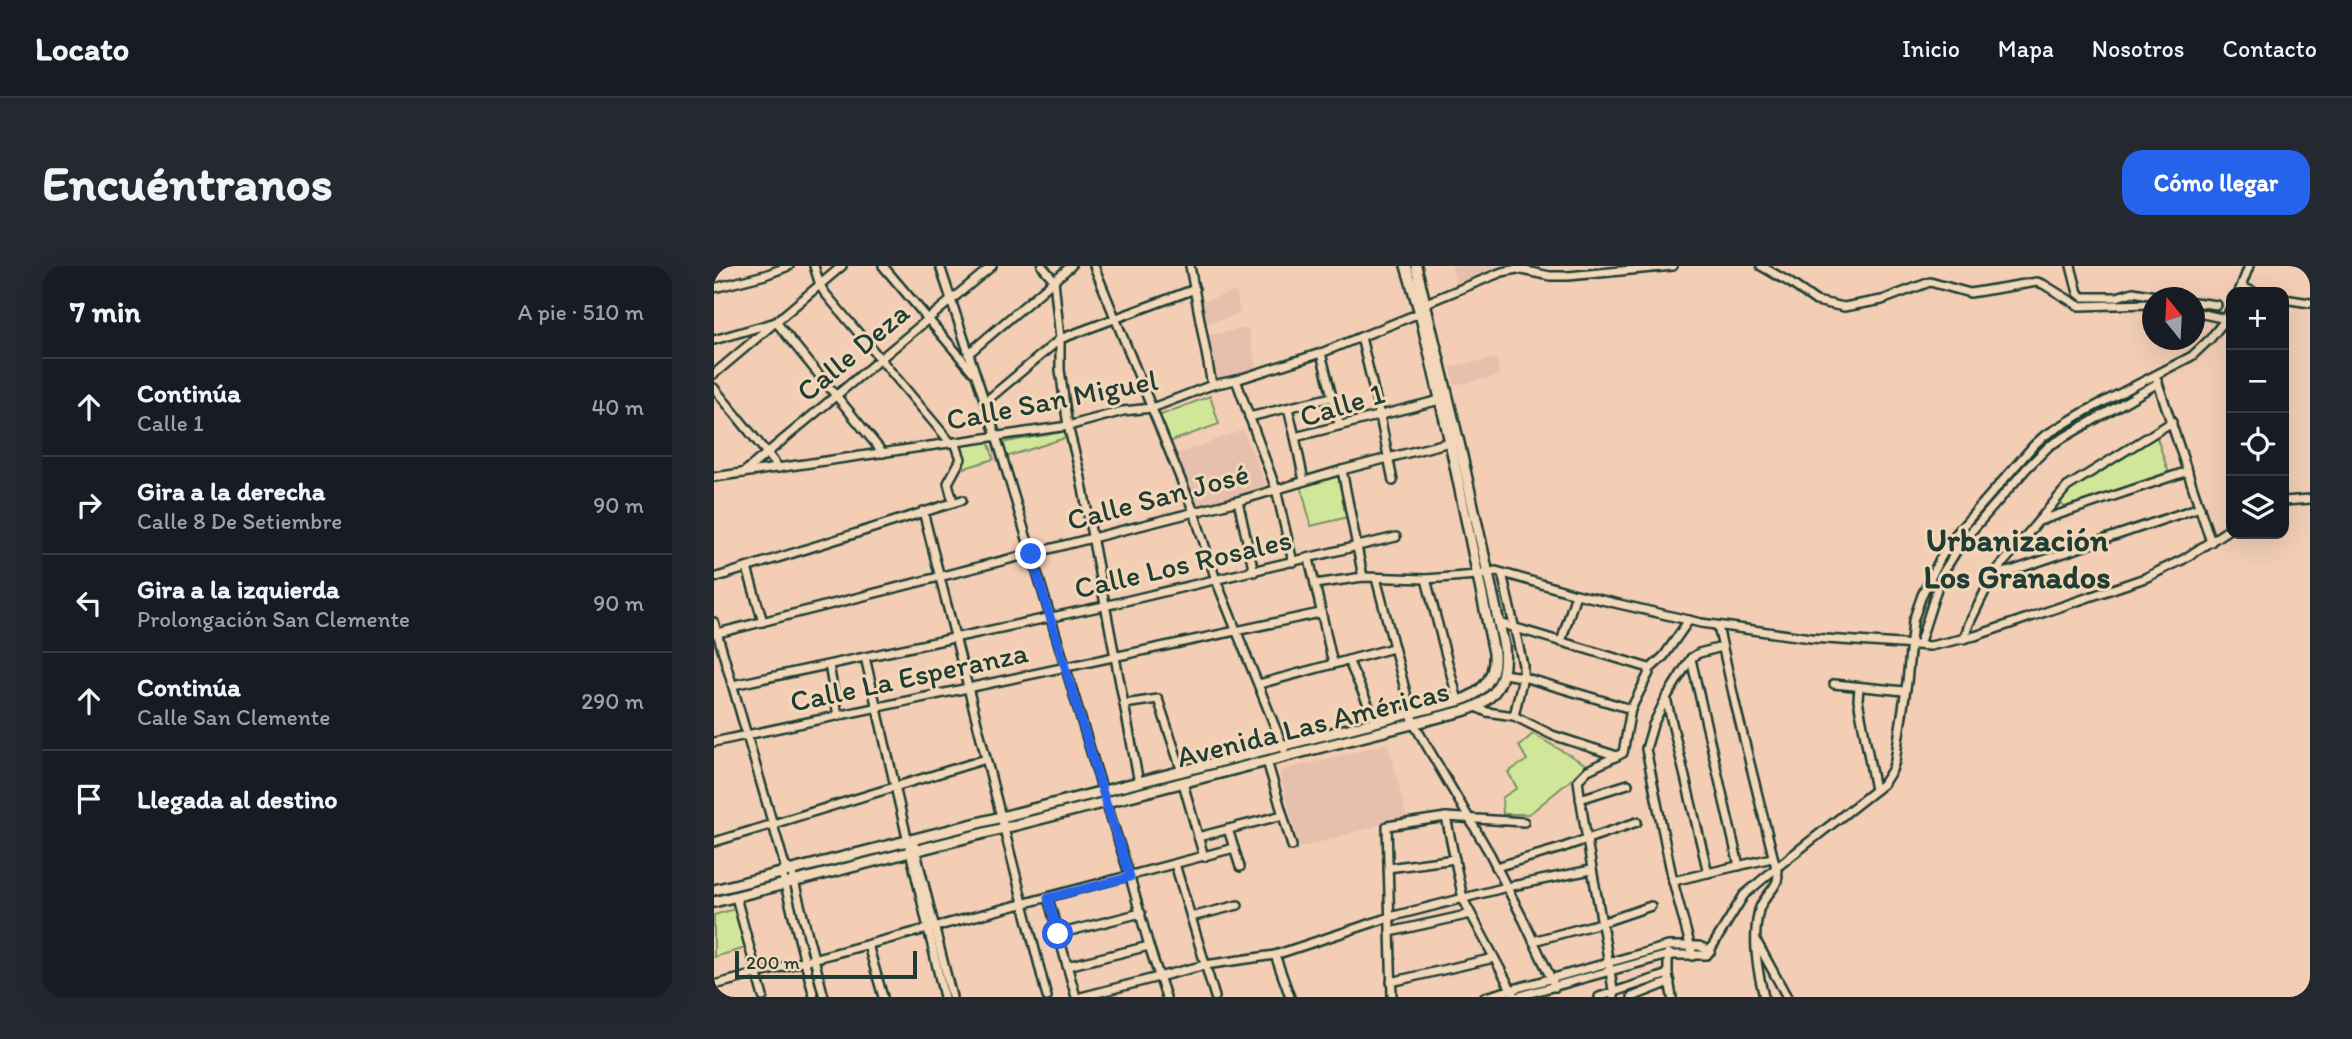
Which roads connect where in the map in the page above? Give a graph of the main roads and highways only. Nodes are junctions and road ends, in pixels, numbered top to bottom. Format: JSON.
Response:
{"nodes":[{"id":1,"x":1412,"y":268,"type":"edge"},
{"id":2,"x":1424,"y":309,"type":"junction"},
{"id":3,"x":1482,"y":574,"type":"junction"},
{"id":4,"x":1284,"y":751,"type":"junction"},
{"id":5,"x":1157,"y":778,"type":"junction"},
{"id":6,"x":1159,"y":789,"type":"junction"},
{"id":7,"x":714,"y":890,"type":"edge"},
{"id":8,"x":714,"y":902,"type":"edge"}],
"edges":[{"from":1,"to":2,"type":"main road","name":"Avenida Las Américas"},
{"from":2,"to":3,"type":"main road","name":"Avenida Las Américas"},
{"from":2,"to":3,"type":"main road","name":"Avenida Las Américas"},
{"from":3,"to":4,"type":"main road","name":"Avenida Las Américas"},
{"from":3,"to":4,"type":"main road","name":"Avenida Las Américas"},
{"from":4,"to":5,"type":"main road","name":"Avenida Las Américas"},
{"from":4,"to":6,"type":"main road","name":"Avenida Las Américas"},
{"from":5,"to":6,"type":"main road"},
{"from":5,"to":7,"type":"main road","name":"Avenida Las Américas"},
{"from":6,"to":8,"type":"main road","name":"Avenida Las Américas"}]}
